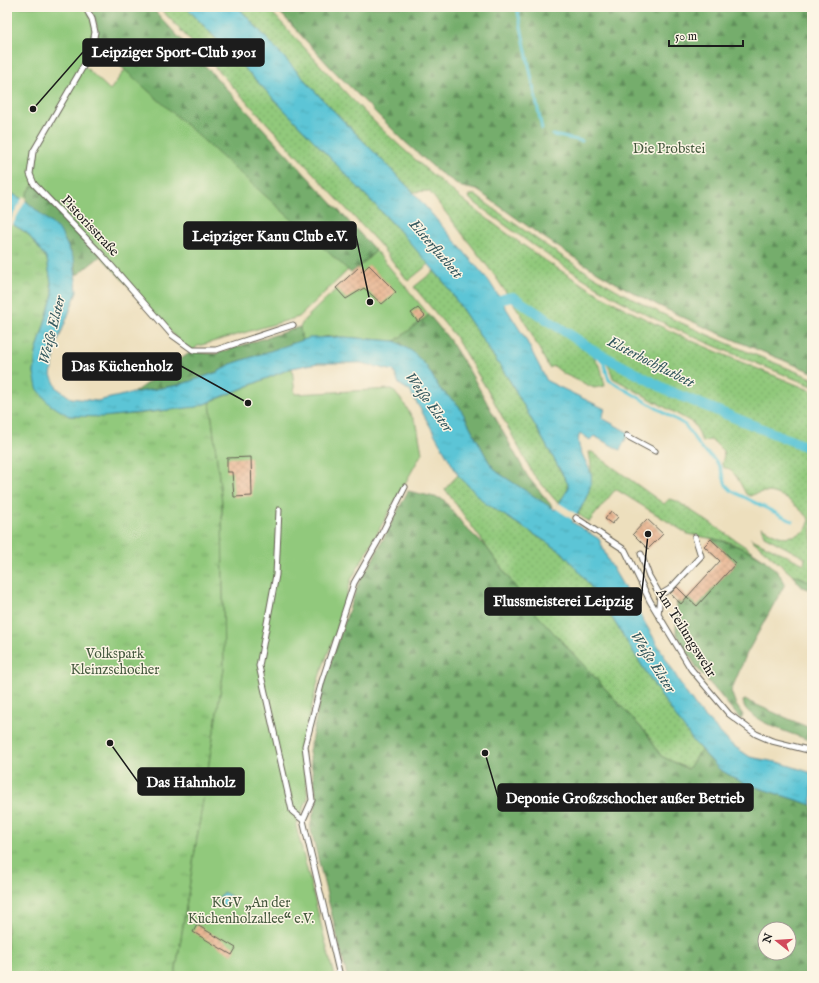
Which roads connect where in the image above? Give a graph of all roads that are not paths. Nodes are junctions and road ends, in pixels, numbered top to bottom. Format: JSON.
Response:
{"nodes":[{"id":1,"x":85,"y":7,"type":"edge"},
{"id":2,"x":293,"y":325,"type":"dead end"},
{"id":3,"x":627,"y":436,"type":"dead end"},
{"id":4,"x":655,"y":451,"type":"dead end"},
{"id":5,"x":406,"y":487,"type":"dead end"},
{"id":6,"x":279,"y":510,"type":"dead end"},
{"id":7,"x":576,"y":518,"type":"dead end"},
{"id":8,"x":696,"y":537,"type":"dead end"},
{"id":9,"x":641,"y":554,"type":"dead end"},
{"id":10,"x":660,"y":595,"type":"junction"},
{"id":11,"x":658,"y":615,"type":"junction"},
{"id":12,"x":812,"y":751,"type":"edge"},
{"id":13,"x":303,"y":820,"type":"junction"},
{"id":14,"x":340,"y":976,"type":"edge"}],
"edges":[{"from":1,"to":2,"type":"lane","name":"Pistorisstraße"},
{"from":3,"to":4,"type":"lane"},
{"from":5,"to":13,"type":"lane"},
{"from":6,"to":13,"type":"lane"},
{"from":7,"to":11,"type":"lane","name":"Am Teilungswehr"},
{"from":8,"to":10,"type":"lane"},
{"from":9,"to":10,"type":"lane"},
{"from":10,"to":11,"type":"lane"},
{"from":11,"to":12,"type":"lane","name":"Am Teilungswehr"},
{"from":13,"to":14,"type":"lane"}]}
